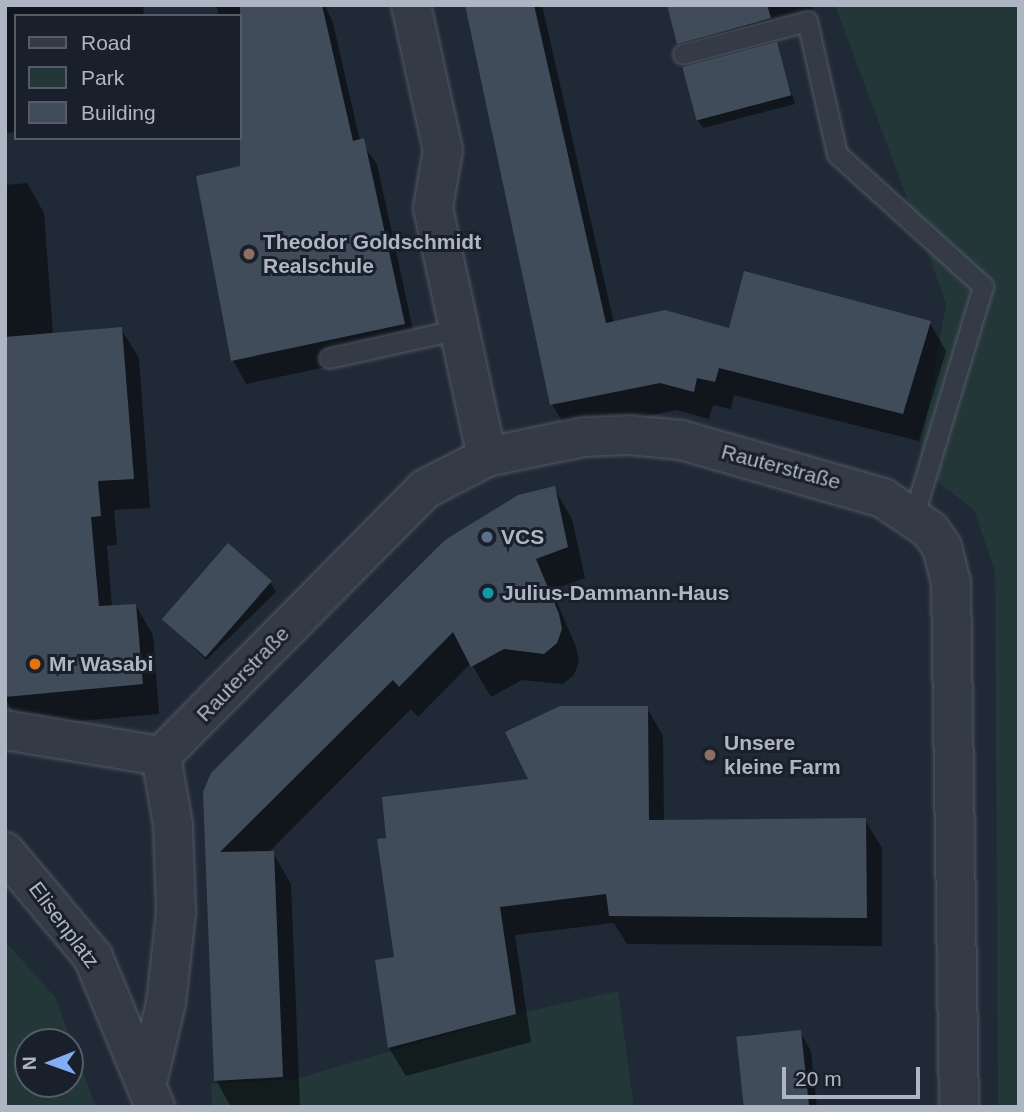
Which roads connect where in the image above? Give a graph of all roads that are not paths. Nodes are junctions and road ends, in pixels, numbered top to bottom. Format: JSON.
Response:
{"nodes":[{"id":1,"x":411,"y":5,"type":"edge"},
{"id":2,"x":683,"y":54,"type":"dead end"},
{"id":3,"x":460,"y":329,"type":"junction"},
{"id":4,"x":329,"y":358,"type":"dead end"},
{"id":5,"x":487,"y":457,"type":"junction"},
{"id":6,"x":914,"y":515,"type":"junction"},
{"id":7,"x":5,"y":730,"type":"edge"},
{"id":8,"x":161,"y":756,"type":"junction"},
{"id":9,"x":5,"y":852,"type":"edge"},
{"id":10,"x":151,"y":1094,"type":"edge"},
{"id":11,"x":959,"y":1107,"type":"edge"}],
"edges":[{"from":1,"to":3,"type":"street"},
{"from":2,"to":6,"type":"lane"},
{"from":3,"to":4,"type":"lane"},
{"from":3,"to":5,"type":"street"},
{"from":5,"to":6,"type":"street","name":"Rauterstraße"},
{"from":5,"to":8,"type":"street","name":"Rauterstraße"},
{"from":6,"to":11,"type":"street","name":"Rauterstraße"},
{"from":7,"to":8,"type":"street"},
{"from":8,"to":10,"type":"street"},
{"from":9,"to":10,"type":"street","name":"Elisenplatz"}]}
